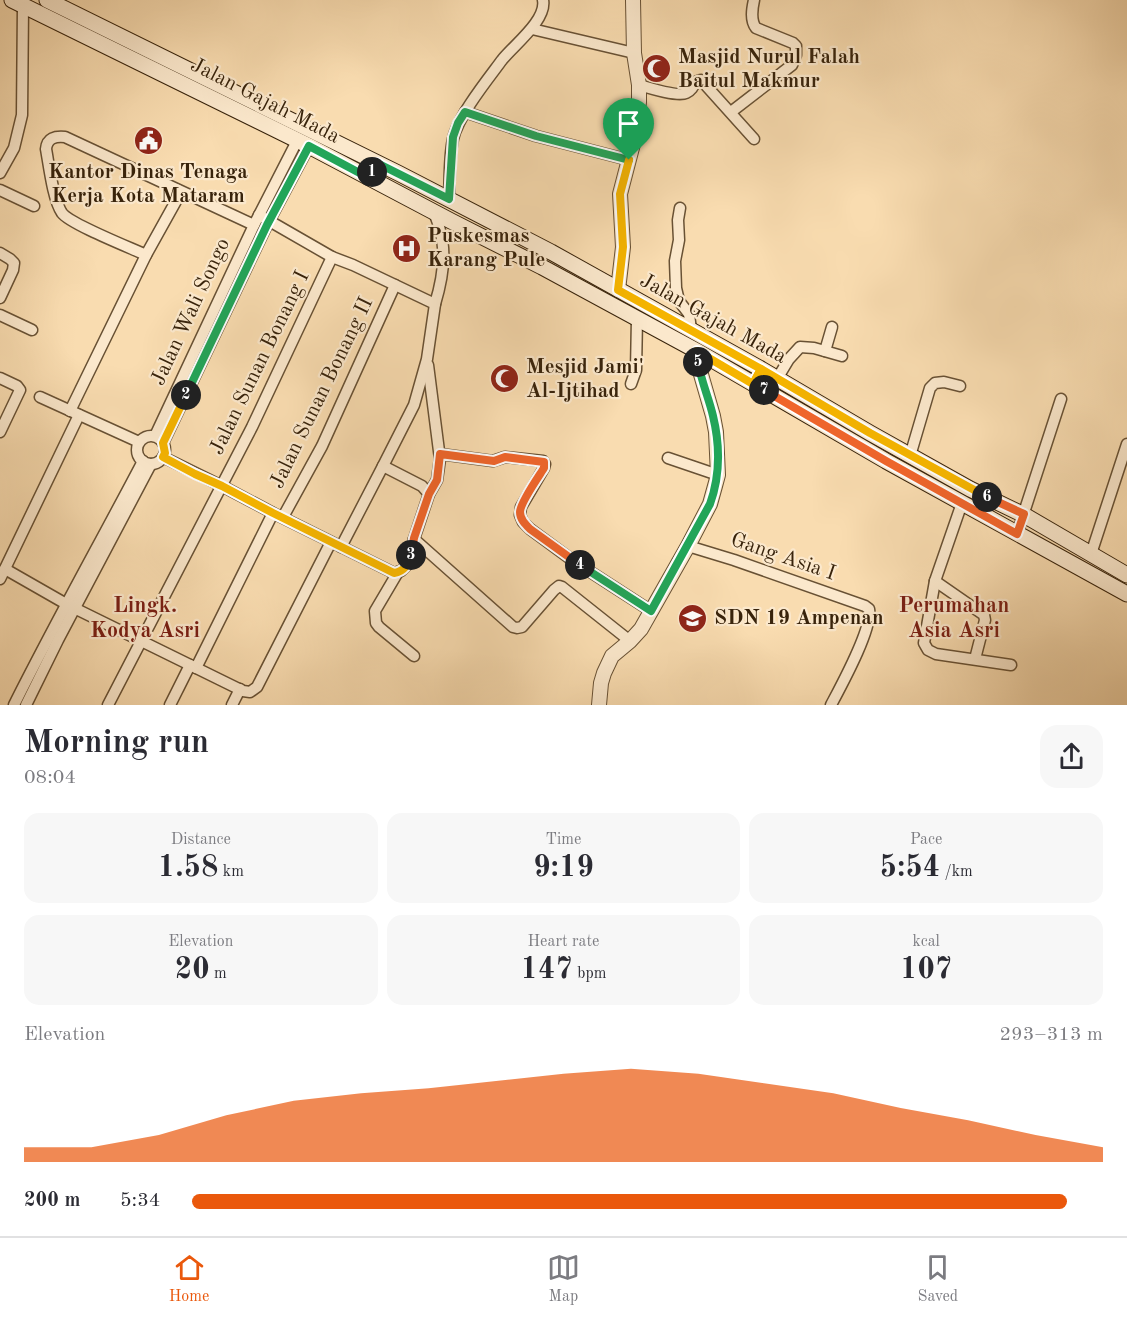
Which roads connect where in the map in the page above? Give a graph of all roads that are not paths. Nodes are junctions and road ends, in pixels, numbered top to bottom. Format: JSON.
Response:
{"nodes":[{"id":1,"x":47,"y":0,"type":"edge"},
{"id":2,"x":543,"y":0,"type":"edge"},
{"id":3,"x":633,"y":0,"type":"edge"},
{"id":4,"x":754,"y":0,"type":"edge"},
{"id":5,"x":17,"y":3,"type":"edge"},
{"id":6,"x":532,"y":29,"type":"junction"},
{"id":7,"x":634,"y":53,"type":"junction"},
{"id":8,"x":639,"y":86,"type":"junction"},
{"id":9,"x":235,"y":102,"type":"junction"},
{"id":10,"x":465,"y":112,"type":"junction"},
{"id":11,"x":731,"y":112,"type":"junction"},
{"id":12,"x":754,"y":139,"type":"dead end"},
{"id":13,"x":303,"y":143,"type":"junction"},
{"id":14,"x":629,"y":160,"type":"junction"},
{"id":15,"x":377,"y":163,"type":"junction"},
{"id":16,"x":0,"y":173,"type":"edge"},
{"id":17,"x":369,"y":178,"type":"junction"},
{"id":18,"x":0,"y":190,"type":"edge"},
{"id":19,"x":181,"y":192,"type":"junction"},
{"id":20,"x":449,"y":199,"type":"junction"},
{"id":21,"x":34,"y":206,"type":"dead end"},
{"id":22,"x":680,"y":208,"type":"dead end"},
{"id":23,"x":434,"y":212,"type":"junction"},
{"id":24,"x":256,"y":220,"type":"junction"},
{"id":25,"x":270,"y":220,"type":"junction"},
{"id":26,"x":551,"y":252,"type":"junction"},
{"id":27,"x":0,"y":253,"type":"edge"},
{"id":28,"x":146,"y":255,"type":"junction"},
{"id":29,"x":332,"y":257,"type":"junction"},
{"id":30,"x":543,"y":267,"type":"junction"},
{"id":31,"x":395,"y":285,"type":"junction"},
{"id":32,"x":618,"y":290,"type":"junction"},
{"id":33,"x":0,"y":298,"type":"edge"},
{"id":34,"x":435,"y":304,"type":"junction"},
{"id":35,"x":0,"y":315,"type":"edge"},
{"id":36,"x":637,"y":318,"type":"junction"},
{"id":37,"x":832,"y":327,"type":"dead end"},
{"id":38,"x":32,"y":330,"type":"dead end"},
{"id":39,"x":691,"y":330,"type":"junction"},
{"id":40,"x":697,"y":351,"type":"junction"},
{"id":41,"x":825,"y":351,"type":"junction"},
{"id":42,"x":842,"y":356,"type":"dead end"},
{"id":43,"x":427,"y":359,"type":"junction"},
{"id":44,"x":761,"y":369,"type":"junction"},
{"id":45,"x":0,"y":378,"type":"edge"},
{"id":46,"x":777,"y":379,"type":"junction"},
{"id":47,"x":631,"y":384,"type":"dead end"},
{"id":48,"x":753,"y":384,"type":"junction"},
{"id":49,"x":960,"y":386,"type":"dead end"},
{"id":50,"x":40,"y":397,"type":"dead end"},
{"id":51,"x":1060,"y":399,"type":"dead end"},
{"id":52,"x":74,"y":413,"type":"junction"},
{"id":53,"x":0,"y":432,"type":"edge"},
{"id":54,"x":159,"y":439,"type":"junction"},
{"id":55,"x":139,"y":442,"type":"junction"},
{"id":56,"x":1127,"y":444,"type":"edge"},
{"id":57,"x":440,"y":454,"type":"junction"},
{"id":58,"x":910,"y":456,"type":"junction"},
{"id":59,"x":163,"y":457,"type":"junction"},
{"id":60,"x":668,"y":458,"type":"dead end"},
{"id":61,"x":147,"y":463,"type":"junction"},
{"id":62,"x":384,"y":466,"type":"junction"},
{"id":63,"x":718,"y":475,"type":"junction"},
{"id":64,"x":222,"y":486,"type":"junction"},
{"id":65,"x":429,"y":494,"type":"junction"},
{"id":66,"x":962,"y":503,"type":"junction"},
{"id":67,"x":1024,"y":514,"type":"junction"},
{"id":68,"x":278,"y":515,"type":"junction"},
{"id":69,"x":1017,"y":534,"type":"junction"},
{"id":70,"x":414,"y":538,"type":"junction"},
{"id":71,"x":336,"y":544,"type":"junction"},
{"id":72,"x":688,"y":546,"type":"junction"},
{"id":73,"x":1091,"y":554,"type":"junction"},
{"id":74,"x":398,"y":572,"type":"junction"},
{"id":75,"x":2,"y":574,"type":"edge"},
{"id":76,"x":1127,"y":575,"type":"edge"},
{"id":77,"x":935,"y":581,"type":"junction"},
{"id":78,"x":1127,"y":594,"type":"edge"},
{"id":79,"x":67,"y":604,"type":"junction"},
{"id":80,"x":651,"y":611,"type":"junction"},
{"id":81,"x":141,"y":641,"type":"junction"},
{"id":82,"x":630,"y":641,"type":"junction"},
{"id":83,"x":414,"y":656,"type":"dead end"},
{"id":84,"x":975,"y":659,"type":"junction"},
{"id":85,"x":1011,"y":665,"type":"dead end"},
{"id":86,"x":193,"y":667,"type":"junction"},
{"id":87,"x":240,"y":689,"type":"junction"},
{"id":88,"x":14,"y":705,"type":"edge"},
{"id":89,"x":26,"y":705,"type":"edge"},
{"id":90,"x":108,"y":705,"type":"edge"},
{"id":91,"x":170,"y":705,"type":"edge"},
{"id":92,"x":232,"y":705,"type":"edge"},
{"id":93,"x":599,"y":705,"type":"edge"},
{"id":94,"x":831,"y":705,"type":"edge"}],
"edges":[{"from":1,"to":9,"type":"main road","name":"Jalan Gajah Mada"},
{"from":2,"to":6,"type":"street"},
{"from":3,"to":7,"type":"street"},
{"from":4,"to":11,"type":"street"},
{"from":5,"to":9,"type":"main road","name":"Jalan Gajah Mada"},
{"from":5,"to":16,"type":"street"},
{"from":6,"to":7,"type":"street"},
{"from":6,"to":10,"type":"street"},
{"from":7,"to":8,"type":"street"},
{"from":8,"to":11,"type":"street"},
{"from":8,"to":14,"type":"street"},
{"from":9,"to":13,"type":"main road","name":"Jalan Gajah Mada"},
{"from":9,"to":15,"type":"main road","name":"Jalan Gajah Mada"},
{"from":10,"to":14,"type":"street"},
{"from":10,"to":20,"type":"street"},
{"from":11,"to":12,"type":"street"},
{"from":13,"to":17,"type":"main road","name":"Jalan Gajah Mada"},
{"from":13,"to":24,"type":"street","name":"Jalan Wali Songo"},
{"from":13,"to":25,"type":"street","name":"Jalan Wali Songo"},
{"from":14,"to":32,"type":"street"},
{"from":15,"to":17,"type":"main road"},
{"from":15,"to":20,"type":"main road","name":"Jalan Gajah Mada"},
{"from":17,"to":23,"type":"main road","name":"Jalan Gajah Mada"},
{"from":18,"to":21,"type":"street"},
{"from":19,"to":24,"type":"street"},
{"from":19,"to":28,"type":"street"},
{"from":19,"to":28,"type":"street"},
{"from":20,"to":26,"type":"main road","name":"Jalan Gajah Mada"},
{"from":22,"to":39,"type":"street"},
{"from":23,"to":30,"type":"main road","name":"Jalan Gajah Mada"},
{"from":23,"to":34,"type":"street"},
{"from":24,"to":25,"type":"street"},
{"from":24,"to":54,"type":"street","name":"Jalan Wali Songo"},
{"from":25,"to":29,"type":"street"},
{"from":25,"to":54,"type":"street","name":"Jalan Wali Songo"},
{"from":26,"to":30,"type":"main road"},
{"from":26,"to":32,"type":"main road","name":"Jalan Gajah Mada"},
{"from":27,"to":33,"type":"street"},
{"from":28,"to":52,"type":"street"},
{"from":29,"to":31,"type":"street"},
{"from":29,"to":64,"type":"street","name":"Jalan Sunan Bonang I"},
{"from":30,"to":36,"type":"main road","name":"Jalan Gajah Mada"},
{"from":31,"to":34,"type":"street"},
{"from":31,"to":68,"type":"street","name":"Jalan Sunan Bonang II"},
{"from":32,"to":39,"type":"main road","name":"Jalan Gajah Mada"},
{"from":34,"to":43,"type":"street"},
{"from":35,"to":38,"type":"street"},
{"from":36,"to":40,"type":"main road","name":"Jalan Gajah Mada"},
{"from":36,"to":47,"type":"street"},
{"from":37,"to":41,"type":"street"},
{"from":39,"to":44,"type":"main road","name":"Jalan Gajah Mada"},
{"from":40,"to":48,"type":"main road","name":"Jalan Gajah Mada"},
{"from":40,"to":63,"type":"street"},
{"from":41,"to":42,"type":"street"},
{"from":41,"to":46,"type":"street"},
{"from":43,"to":57,"type":"street"},
{"from":43,"to":62,"type":"street"},
{"from":44,"to":46,"type":"main road","name":"Jalan Gajah Mada"},
{"from":44,"to":48,"type":"main road"},
{"from":45,"to":53,"type":"street"},
{"from":46,"to":58,"type":"main road","name":"Jalan Gajah Mada"},
{"from":48,"to":66,"type":"main road","name":"Jalan Gajah Mada"},
{"from":49,"to":58,"type":"street"},
{"from":50,"to":52,"type":"street"},
{"from":51,"to":67,"type":"street"},
{"from":52,"to":55,"type":"street"},
{"from":52,"to":75,"type":"street"},
{"from":54,"to":55,"type":"street"},
{"from":54,"to":59,"type":"street"},
{"from":55,"to":61,"type":"street"},
{"from":56,"to":73,"type":"street"},
{"from":57,"to":65,"type":"street"},
{"from":57,"to":80,"type":"street"},
{"from":58,"to":67,"type":"main road","name":"Jalan Gajah Mada"},
{"from":59,"to":61,"type":"street"},
{"from":59,"to":64,"type":"street"},
{"from":60,"to":63,"type":"street"},
{"from":61,"to":79,"type":"street"},
{"from":62,"to":65,"type":"street"},
{"from":62,"to":71,"type":"street"},
{"from":63,"to":72,"type":"street"},
{"from":64,"to":68,"type":"street"},
{"from":64,"to":81,"type":"street","name":"Jalan Sunan Bonang I"},
{"from":65,"to":70,"type":"street"},
{"from":66,"to":69,"type":"main road","name":"Jalan Gajah Mada"},
{"from":66,"to":77,"type":"street"},
{"from":67,"to":69,"type":"street"},
{"from":67,"to":73,"type":"main road","name":"Jalan Gajah Mada"},
{"from":68,"to":71,"type":"street"},
{"from":68,"to":86,"type":"street","name":"Jalan Sunan Bonang II"},
{"from":69,"to":78,"type":"main road","name":"Jalan Gajah Mada"},
{"from":70,"to":74,"type":"street"},
{"from":70,"to":82,"type":"street"},
{"from":71,"to":74,"type":"street"},
{"from":71,"to":87,"type":"street"},
{"from":72,"to":80,"type":"street"},
{"from":72,"to":94,"type":"street","name":"Gang Asia I"},
{"from":73,"to":76,"type":"main road","name":"Jalan Gajah Mada"},
{"from":74,"to":83,"type":"street"},
{"from":75,"to":79,"type":"street"},
{"from":77,"to":84,"type":"street"},
{"from":77,"to":84,"type":"street"},
{"from":79,"to":81,"type":"street"},
{"from":79,"to":88,"type":"street"},
{"from":79,"to":89,"type":"street"},
{"from":80,"to":82,"type":"street"},
{"from":81,"to":86,"type":"street"},
{"from":81,"to":90,"type":"street","name":"Jalan Sunan Bonang I"},
{"from":82,"to":93,"type":"street"},
{"from":84,"to":85,"type":"street"},
{"from":86,"to":87,"type":"street"},
{"from":86,"to":91,"type":"street","name":"Jalan Sunan Bonang II"},
{"from":87,"to":92,"type":"street"}]}
